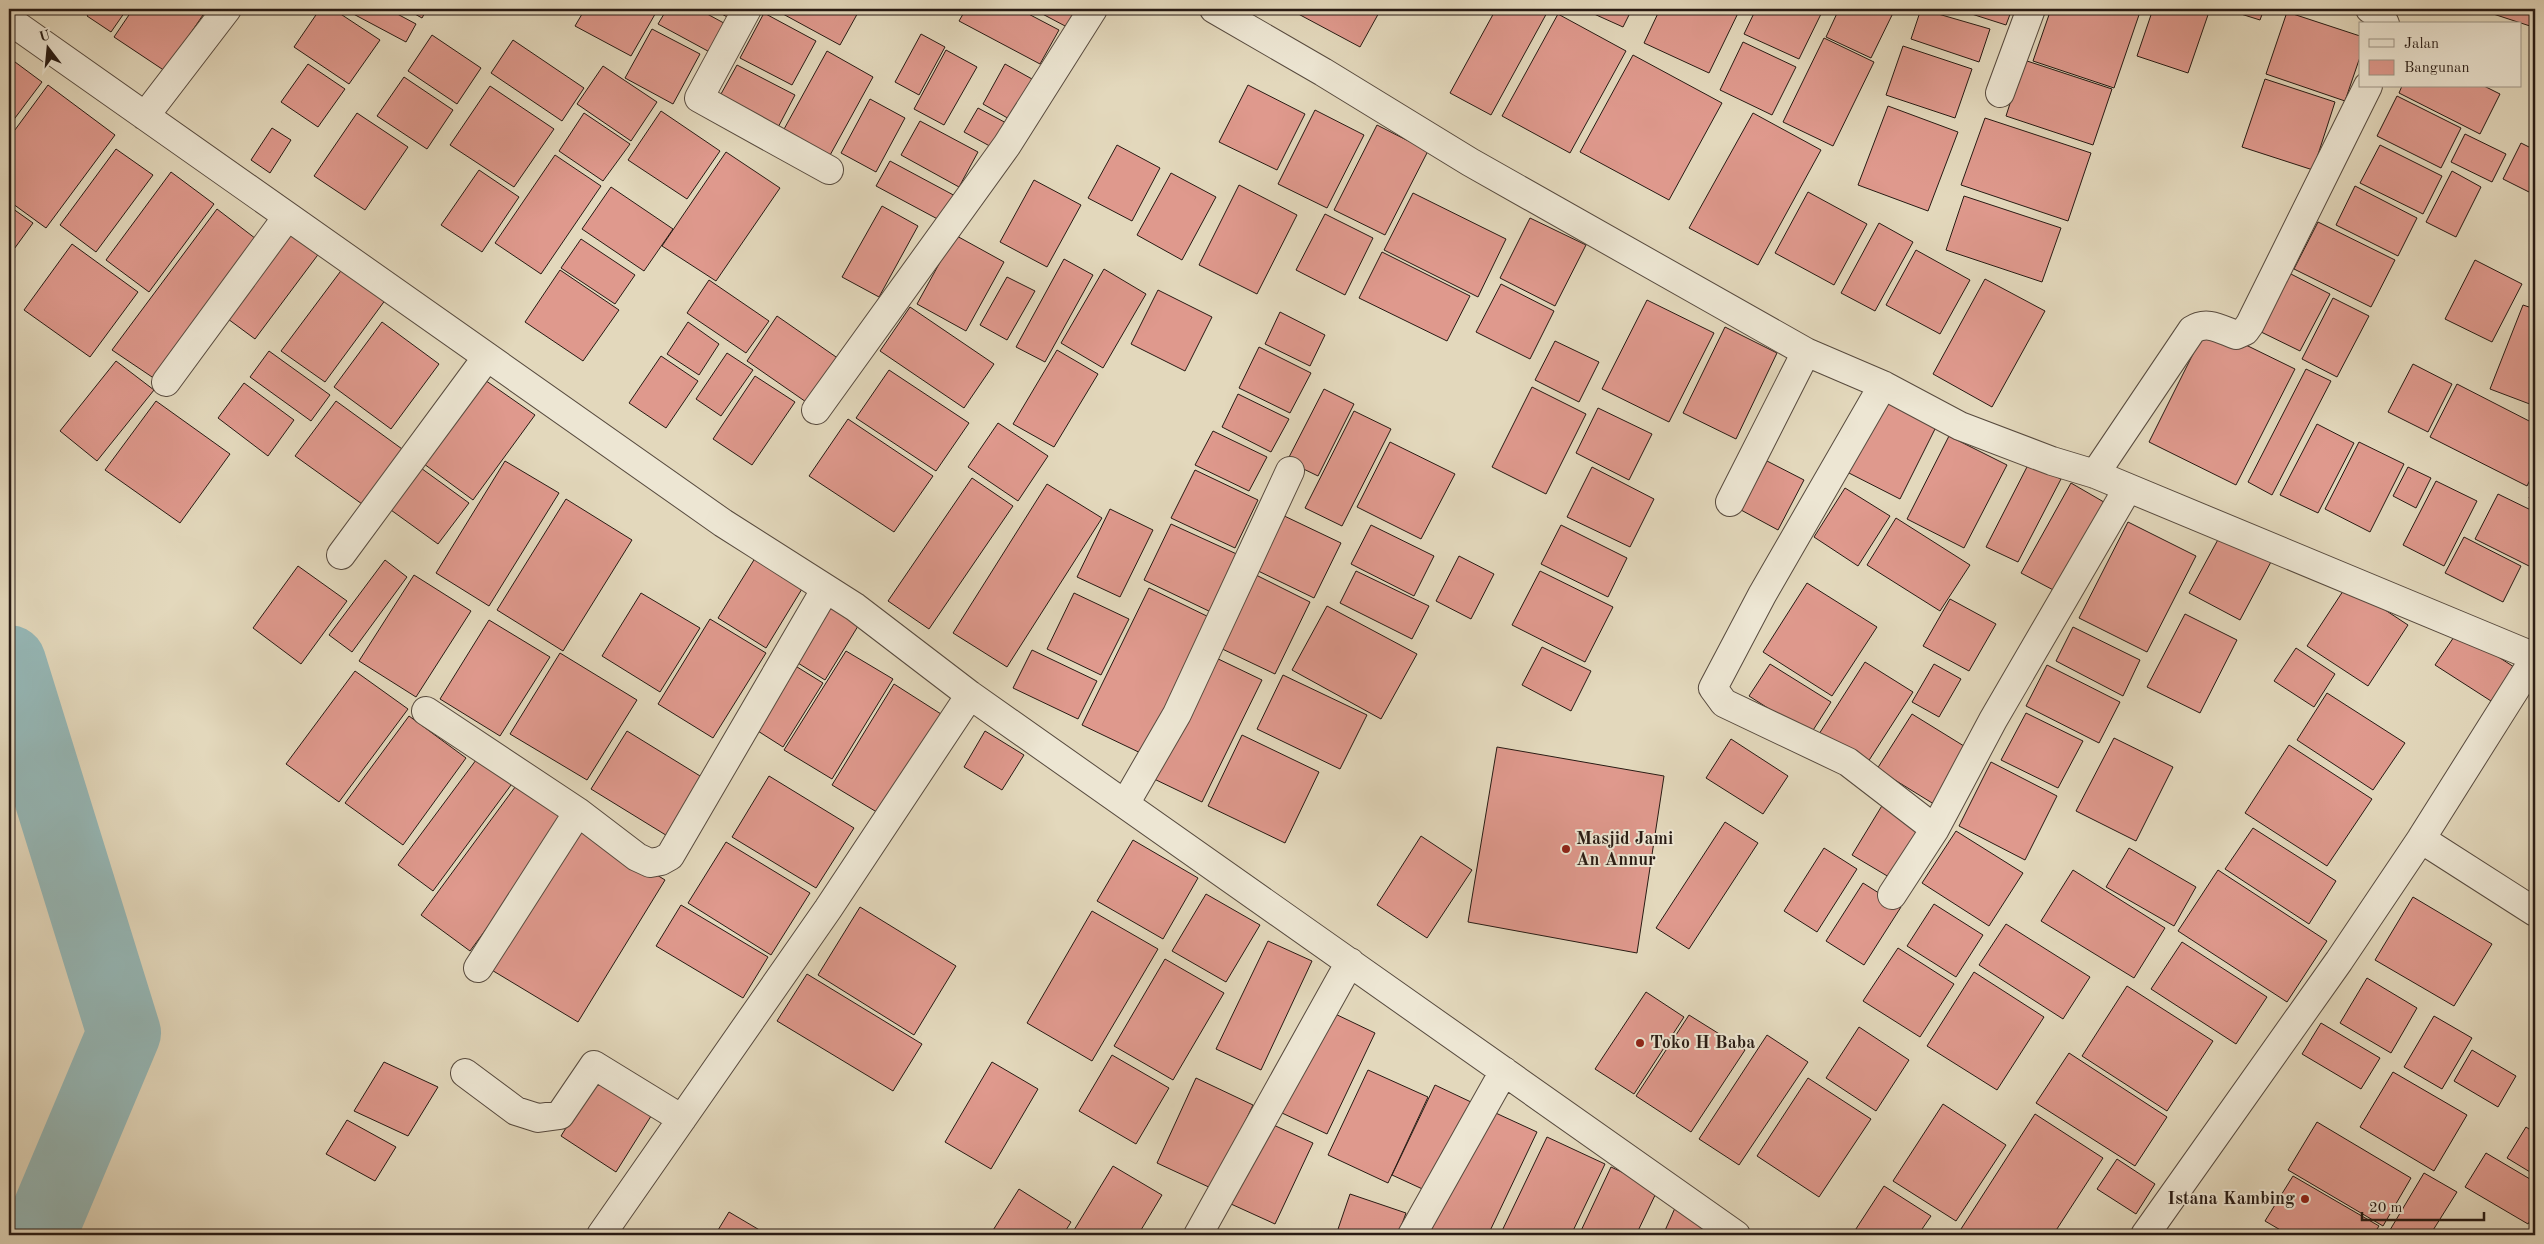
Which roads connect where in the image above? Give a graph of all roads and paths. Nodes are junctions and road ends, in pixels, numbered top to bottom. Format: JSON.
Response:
{"nodes":[{"id":1,"x":227,"y":9,"type":"edge"},
{"id":2,"x":747,"y":9,"type":"edge"},
{"id":3,"x":1092,"y":9,"type":"edge"},
{"id":4,"x":1214,"y":9,"type":"edge"},
{"id":5,"x":2031,"y":9,"type":"edge"},
{"id":6,"x":2370,"y":9,"type":"edge"},
{"id":7,"x":9,"y":20,"type":"edge"},
{"id":8,"x":2384,"y":22,"type":"edge"},
{"id":9,"x":2367,"y":88,"type":"edge"},
{"id":10,"x":2000,"y":94,"type":"dead end"},
{"id":11,"x":144,"y":116,"type":"junction"},
{"id":12,"x":829,"y":170,"type":"dead end"},
{"id":13,"x":287,"y":216,"type":"junction"},
{"id":14,"x":1806,"y":352,"type":"junction"},
{"id":15,"x":487,"y":357,"type":"junction"},
{"id":16,"x":166,"y":382,"type":"dead end"},
{"id":17,"x":1883,"y":385,"type":"junction"},
{"id":18,"x":816,"y":410,"type":"dead end"},
{"id":19,"x":1290,"y":471,"type":"dead end"},
{"id":20,"x":2095,"y":474,"type":"junction"},
{"id":21,"x":2128,"y":488,"type":"junction"},
{"id":22,"x":1730,"y":502,"type":"dead end"},
{"id":23,"x":341,"y":555,"type":"dead end"},
{"id":24,"x":825,"y":590,"type":"junction"},
{"id":25,"x":2535,"y":657,"type":"edge"},
{"id":26,"x":970,"y":695,"type":"junction"},
{"id":27,"x":426,"y":711,"type":"dead end"},
{"id":28,"x":1125,"y":804,"type":"junction"},
{"id":29,"x":578,"y":812,"type":"junction"},
{"id":30,"x":1934,"y":829,"type":"junction"},
{"id":31,"x":2421,"y":839,"type":"junction"},
{"id":32,"x":1892,"y":895,"type":"dead end"},
{"id":33,"x":2535,"y":912,"type":"edge"},
{"id":34,"x":1350,"y":962,"type":"junction"},
{"id":35,"x":478,"y":968,"type":"dead end"},
{"id":36,"x":1504,"y":1070,"type":"junction"},
{"id":37,"x":464,"y":1073,"type":"dead end"},
{"id":38,"x":682,"y":1119,"type":"junction"},
{"id":39,"x":601,"y":1235,"type":"edge"},
{"id":40,"x":1198,"y":1235,"type":"edge"},
{"id":41,"x":1412,"y":1235,"type":"edge"},
{"id":42,"x":1736,"y":1235,"type":"edge"},
{"id":43,"x":2145,"y":1235,"type":"edge"}],
"edges":[{"from":1,"to":11,"type":"street"},
{"from":2,"to":12,"type":"street"},
{"from":3,"to":18,"type":"street"},
{"from":4,"to":14,"type":"street"},
{"from":5,"to":10,"type":"street"},
{"from":6,"to":8,"type":"street"},
{"from":7,"to":11,"type":"street"},
{"from":9,"to":20,"type":"street"},
{"from":11,"to":13,"type":"street"},
{"from":13,"to":15,"type":"street"},
{"from":13,"to":16,"type":"street"},
{"from":14,"to":17,"type":"street"},
{"from":14,"to":22,"type":"street"},
{"from":15,"to":23,"type":"street"},
{"from":15,"to":24,"type":"street"},
{"from":17,"to":20,"type":"street"},
{"from":17,"to":30,"type":"street"},
{"from":19,"to":28,"type":"street"},
{"from":20,"to":21,"type":"street"},
{"from":21,"to":25,"type":"street"},
{"from":21,"to":30,"type":"street"},
{"from":24,"to":26,"type":"street"},
{"from":24,"to":29,"type":"street"},
{"from":25,"to":31,"type":"street"},
{"from":26,"to":28,"type":"street"},
{"from":26,"to":38,"type":"street"},
{"from":27,"to":29,"type":"street"},
{"from":28,"to":34,"type":"street"},
{"from":29,"to":35,"type":"street"},
{"from":30,"to":32,"type":"street"},
{"from":31,"to":33,"type":"street"},
{"from":31,"to":43,"type":"street"},
{"from":34,"to":36,"type":"street"},
{"from":34,"to":40,"type":"street"},
{"from":36,"to":41,"type":"street"},
{"from":36,"to":42,"type":"street"},
{"from":37,"to":38,"type":"street"},
{"from":38,"to":39,"type":"street"}]}
